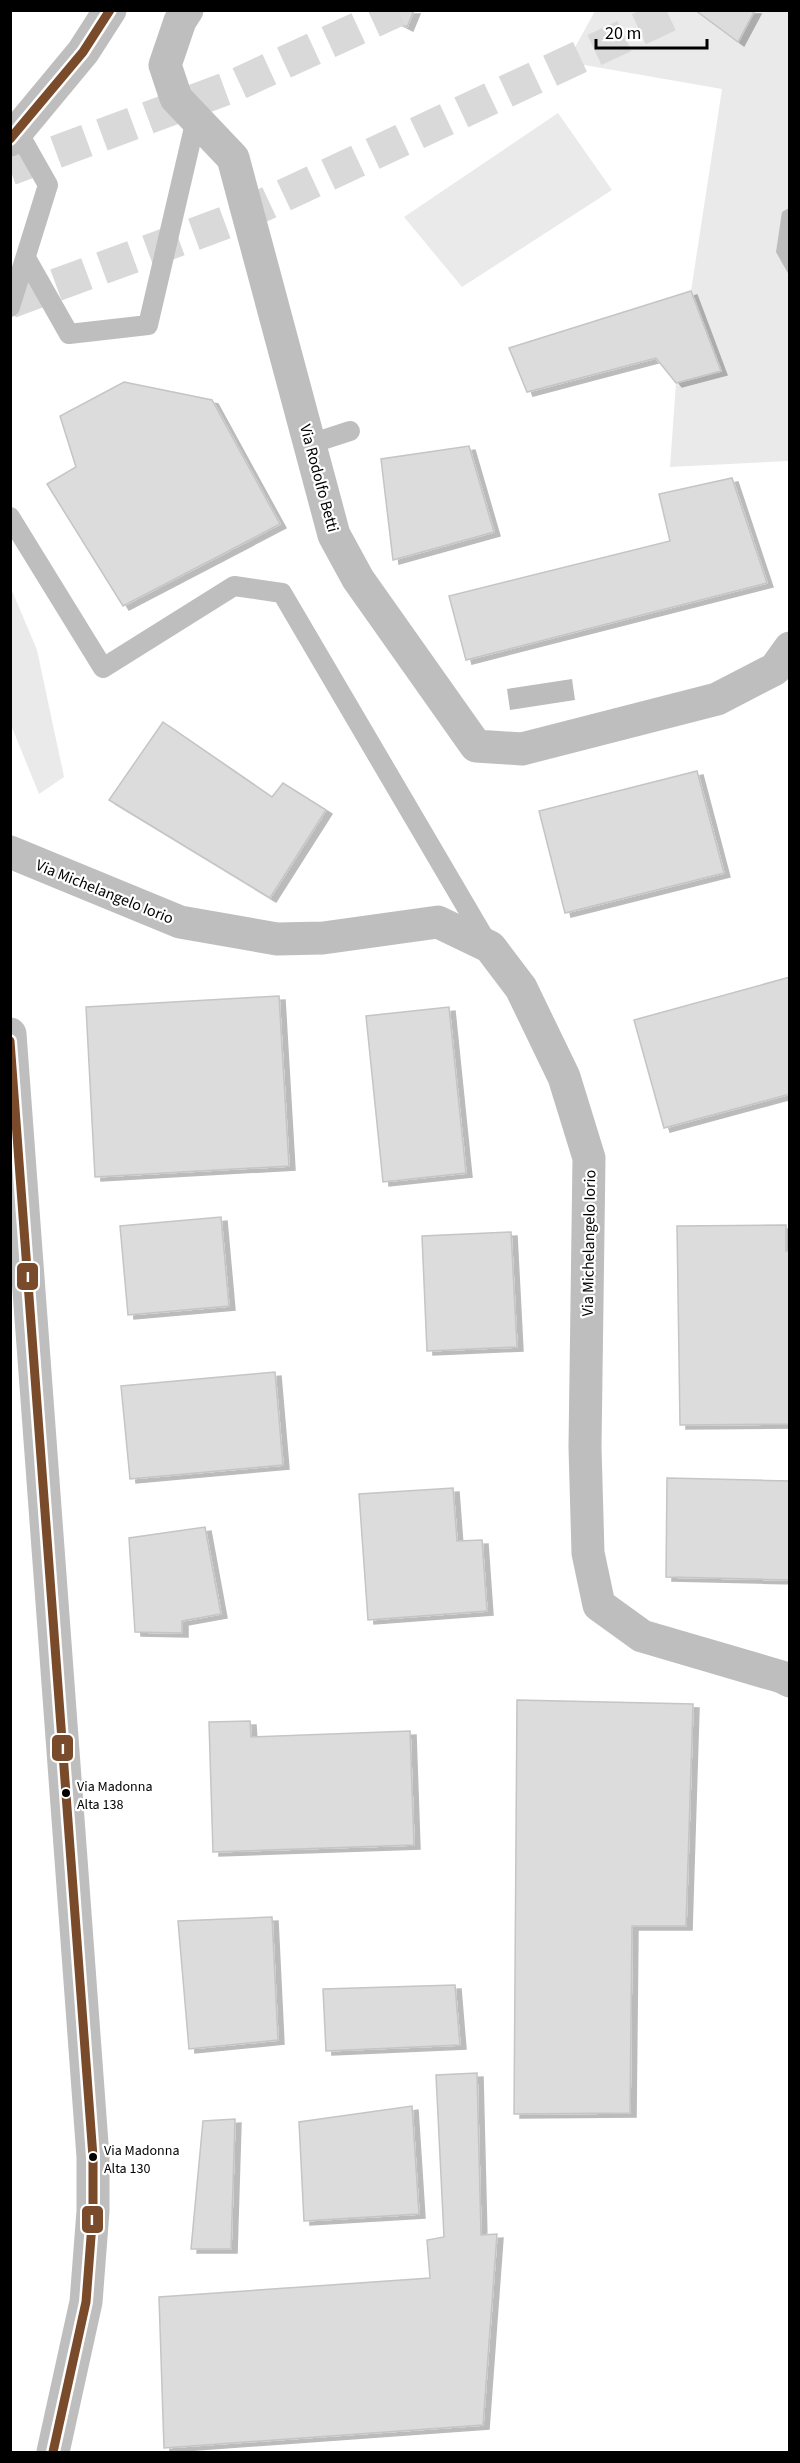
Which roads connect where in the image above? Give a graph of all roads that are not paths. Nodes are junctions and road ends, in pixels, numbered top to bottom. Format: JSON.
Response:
{"nodes":[{"id":1,"x":110,"y":10,"type":"edge"},
{"id":2,"x":187,"y":10,"type":"edge"},
{"id":3,"x":196,"y":119,"type":"junction"},
{"id":4,"x":14,"y":136,"type":"edge"},
{"id":5,"x":26,"y":258,"type":"junction"},
{"id":6,"x":10,"y":307,"type":"edge"},
{"id":7,"x":350,"y":431,"type":"dead end"},
{"id":8,"x":310,"y":444,"type":"junction"},
{"id":9,"x":10,"y":517,"type":"edge"},
{"id":10,"x":789,"y":648,"type":"edge"},
{"id":11,"x":10,"y":852,"type":"edge"},
{"id":12,"x":490,"y":947,"type":"junction"},
{"id":13,"x":10,"y":1034,"type":"edge"},
{"id":14,"x":789,"y":1681,"type":"edge"},
{"id":15,"x":53,"y":2452,"type":"edge"}],
"edges":[{"from":1,"to":4,"type":"street"},
{"from":2,"to":3,"type":"street","name":"Via Rodolfo Betti"},
{"from":3,"to":5,"type":"lane"},
{"from":3,"to":8,"type":"street","name":"Via Rodolfo Betti"},
{"from":4,"to":5,"type":"lane"},
{"from":5,"to":6,"type":"lane"},
{"from":7,"to":8,"type":"lane"},
{"from":8,"to":10,"type":"street","name":"Via Rodolfo Betti"},
{"from":9,"to":12,"type":"lane"},
{"from":11,"to":12,"type":"street","name":"Via Michelangelo Iorio"},
{"from":12,"to":14,"type":"street","name":"Via Michelangelo Iorio"},
{"from":13,"to":15,"type":"street"}]}
